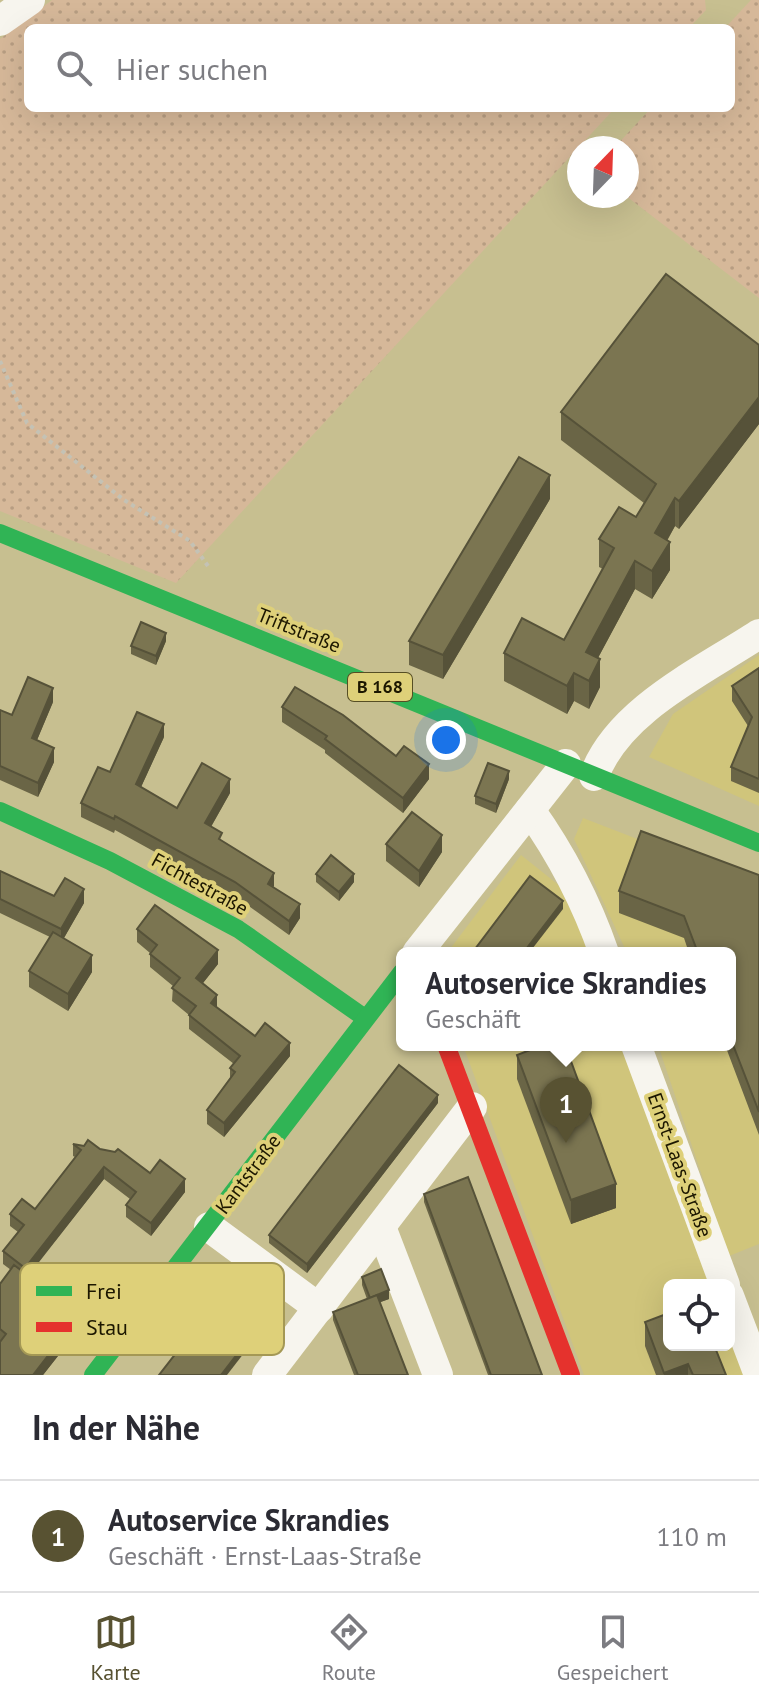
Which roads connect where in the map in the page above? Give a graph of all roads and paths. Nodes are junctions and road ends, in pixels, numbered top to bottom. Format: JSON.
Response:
{"nodes":[{"id":1,"x":30,"y":0,"type":"edge"},
{"id":2,"x":0,"y":21,"type":"edge"},
{"id":3,"x":0,"y":361,"type":"edge"},
{"id":4,"x":0,"y":533,"type":"edge"},
{"id":5,"x":208,"y":566,"type":"dead end"},
{"id":6,"x":759,"y":634,"type":"edge"},
{"id":7,"x":566,"y":764,"type":"junction"},
{"id":8,"x":594,"y":776,"type":"junction"},
{"id":9,"x":530,"y":810,"type":"junction"},
{"id":10,"x":0,"y":811,"type":"edge"},
{"id":11,"x":759,"y":843,"type":"edge"},
{"id":12,"x":422,"y":947,"type":"edge"},
{"id":13,"x":602,"y":947,"type":"edge"},
{"id":14,"x":396,"y":983,"type":"edge"},
{"id":15,"x":365,"y":1018,"type":"junction"},
{"id":16,"x":449,"y":1051,"type":"edge"},
{"id":17,"x":638,"y":1051,"type":"edge"},
{"id":18,"x":472,"y":1107,"type":"junction"},
{"id":19,"x":209,"y":1227,"type":"junction"},
{"id":20,"x":381,"y":1227,"type":"junction"},
{"id":21,"x":181,"y":1263,"type":"edge"},
{"id":22,"x":258,"y":1263,"type":"edge"},
{"id":23,"x":723,"y":1279,"type":"edge"},
{"id":24,"x":284,"y":1282,"type":"edge"},
{"id":25,"x":319,"y":1308,"type":"junction"},
{"id":26,"x":735,"y":1312,"type":"edge"},
{"id":27,"x":284,"y":1353,"type":"edge"},
{"id":28,"x":109,"y":1355,"type":"edge"},
{"id":29,"x":283,"y":1355,"type":"edge"},
{"id":30,"x":93,"y":1375,"type":"edge"},
{"id":31,"x":267,"y":1375,"type":"edge"},
{"id":32,"x":438,"y":1375,"type":"edge"},
{"id":33,"x":571,"y":1375,"type":"edge"},
{"id":34,"x":759,"y":1375,"type":"edge"}],
"edges":[{"from":1,"to":2,"type":"street"},
{"from":3,"to":5,"type":"path"},
{"from":4,"to":7,"type":"street","name":"Triftstraße","number":"B 168"},
{"from":6,"to":8,"type":"street"},
{"from":7,"to":8,"type":"street","name":"Triftstraße","number":"B 168"},
{"from":7,"to":9,"type":"street"},
{"from":8,"to":11,"type":"street","name":"Triftstraße","number":"B 168"},
{"from":9,"to":12,"type":"street"},
{"from":9,"to":13,"type":"street"},
{"from":10,"to":15,"type":"street","name":"Fichtestraße"},
{"from":14,"to":15,"type":"street","name":"Kantstraße"},
{"from":15,"to":19,"type":"street","name":"Kantstraße"},
{"from":16,"to":18,"type":"street"},
{"from":17,"to":23,"type":"street","name":"Ernst-Laas-Straße"},
{"from":18,"to":20,"type":"street"},
{"from":18,"to":33,"type":"street"},
{"from":19,"to":21,"type":"street","name":"Kantstraße"},
{"from":19,"to":22,"type":"street"},
{"from":20,"to":25,"type":"street"},
{"from":20,"to":32,"type":"street"},
{"from":24,"to":25,"type":"street"},
{"from":25,"to":27,"type":"street"},
{"from":26,"to":34,"type":"street"},
{"from":28,"to":30,"type":"street","name":"Kantstraße"},
{"from":29,"to":31,"type":"street"}]}
